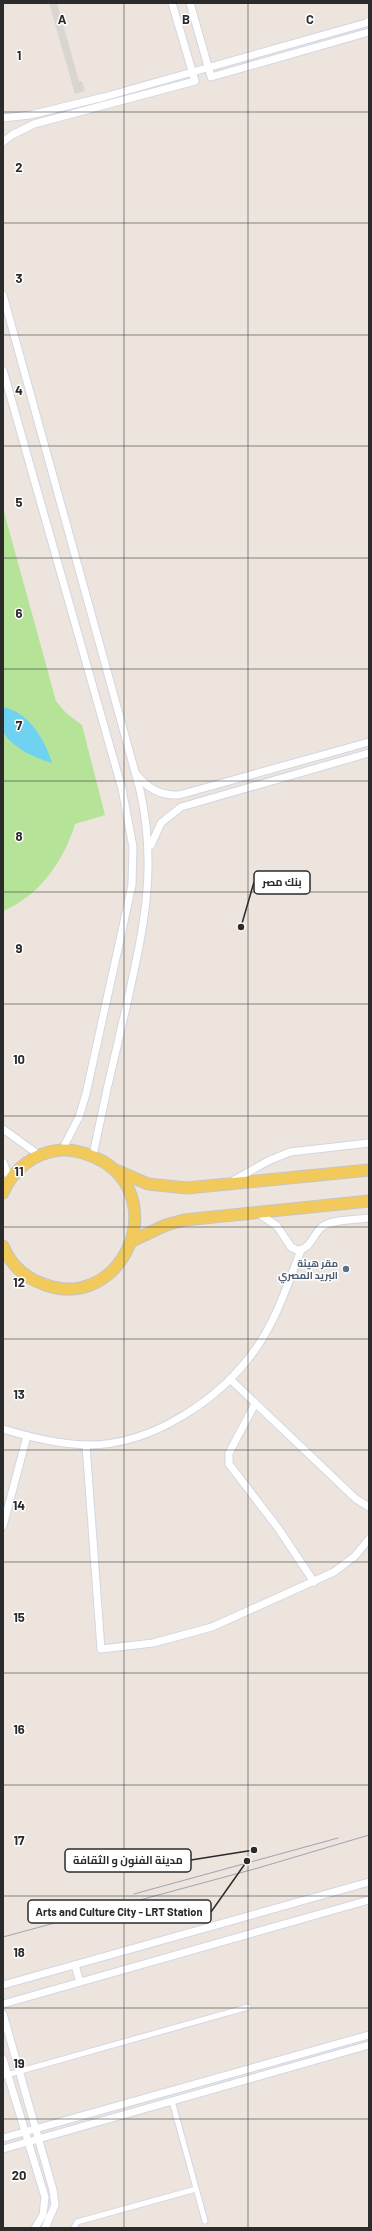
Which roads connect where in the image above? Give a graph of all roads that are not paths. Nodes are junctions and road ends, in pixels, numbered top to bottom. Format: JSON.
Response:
{"nodes":[{"id":1,"x":172,"y":3,"type":"edge"},
{"id":2,"x":190,"y":3,"type":"edge"},
{"id":3,"x":369,"y":21,"type":"edge"},
{"id":4,"x":369,"y":32,"type":"edge"},
{"id":5,"x":208,"y":67,"type":"junction"},
{"id":6,"x":192,"y":72,"type":"junction"},
{"id":7,"x":3,"y":118,"type":"edge"},
{"id":8,"x":3,"y":142,"type":"edge"},
{"id":9,"x":3,"y":295,"type":"edge"},
{"id":10,"x":3,"y":370,"type":"edge"},
{"id":11,"x":369,"y":742,"type":"edge"},
{"id":12,"x":369,"y":753,"type":"edge"},
{"id":13,"x":133,"y":769,"type":"junction"},
{"id":14,"x":150,"y":855,"type":"junction"},
{"id":15,"x":3,"y":1129,"type":"edge"},
{"id":16,"x":369,"y":1142,"type":"edge"},
{"id":17,"x":62,"y":1150,"type":"junction"},
{"id":18,"x":92,"y":1155,"type":"junction"},
{"id":19,"x":39,"y":1156,"type":"junction"},
{"id":20,"x":3,"y":1162,"type":"edge"},
{"id":21,"x":112,"y":1168,"type":"junction"},
{"id":22,"x":369,"y":1170,"type":"edge"},
{"id":23,"x":227,"y":1184,"type":"junction"},
{"id":24,"x":6,"y":1186,"type":"edge"},
{"id":25,"x":369,"y":1201,"type":"edge"},
{"id":26,"x":256,"y":1212,"type":"junction"},
{"id":27,"x":369,"y":1218,"type":"edge"},
{"id":28,"x":132,"y":1241,"type":"junction"},
{"id":29,"x":301,"y":1250,"type":"junction"},
{"id":30,"x":4,"y":1251,"type":"edge"},
{"id":31,"x":230,"y":1380,"type":"junction"},
{"id":32,"x":256,"y":1404,"type":"junction"},
{"id":33,"x":3,"y":1429,"type":"edge"},
{"id":34,"x":27,"y":1436,"type":"junction"},
{"id":35,"x":86,"y":1445,"type":"junction"},
{"id":36,"x":369,"y":1507,"type":"edge"},
{"id":37,"x":3,"y":1526,"type":"edge"},
{"id":38,"x":369,"y":1539,"type":"edge"},
{"id":39,"x":314,"y":1582,"type":"junction"},
{"id":40,"x":369,"y":1882,"type":"edge"},
{"id":41,"x":369,"y":1900,"type":"edge"},
{"id":42,"x":75,"y":1965,"type":"junction"},
{"id":43,"x":80,"y":1982,"type":"junction"},
{"id":44,"x":3,"y":1985,"type":"edge"},
{"id":45,"x":3,"y":2004,"type":"edge"},
{"id":46,"x":248,"y":2007,"type":"dead end"},
{"id":47,"x":3,"y":2014,"type":"edge"},
{"id":48,"x":369,"y":2034,"type":"edge"},
{"id":49,"x":369,"y":2045,"type":"edge"},
{"id":50,"x":3,"y":2058,"type":"edge"},
{"id":51,"x":19,"y":2071,"type":"junction"},
{"id":52,"x":5,"y":2075,"type":"edge"},
{"id":53,"x":172,"y":2101,"type":"junction"},
{"id":54,"x":36,"y":2128,"type":"junction"},
{"id":55,"x":25,"y":2132,"type":"junction"},
{"id":56,"x":3,"y":2138,"type":"edge"},
{"id":57,"x":39,"y":2139,"type":"junction"},
{"id":58,"x":28,"y":2142,"type":"junction"},
{"id":59,"x":3,"y":2149,"type":"edge"},
{"id":60,"x":196,"y":2189,"type":"junction"},
{"id":61,"x":205,"y":2221,"type":"dead end"},
{"id":62,"x":35,"y":2228,"type":"edge"},
{"id":63,"x":45,"y":2228,"type":"edge"},
{"id":64,"x":74,"y":2228,"type":"edge"}],
"edges":[{"from":1,"to":6,"type":"street"},
{"from":2,"to":5,"type":"street"},
{"from":3,"to":5,"type":"street"},
{"from":4,"to":5,"type":"street"},
{"from":5,"to":6,"type":"street"},
{"from":6,"to":7,"type":"street"},
{"from":6,"to":8,"type":"street"},
{"from":9,"to":13,"type":"street"},
{"from":10,"to":17,"type":"street"},
{"from":11,"to":13,"type":"street"},
{"from":12,"to":14,"type":"street"},
{"from":13,"to":14,"type":"street"},
{"from":14,"to":18,"type":"street"},
{"from":15,"to":19,"type":"street"},
{"from":16,"to":23,"type":"street"},
{"from":17,"to":18,"type":"main road"},
{"from":17,"to":19,"type":"main road"},
{"from":18,"to":21,"type":"main road"},
{"from":19,"to":24,"type":"main road"},
{"from":20,"to":24,"type":"street"},
{"from":21,"to":23,"type":"main road"},
{"from":21,"to":28,"type":"main road"},
{"from":22,"to":23,"type":"main road"},
{"from":25,"to":26,"type":"main road"},
{"from":26,"to":28,"type":"main road"},
{"from":26,"to":29,"type":"street"},
{"from":27,"to":29,"type":"street"},
{"from":28,"to":30,"type":"main road"},
{"from":29,"to":31,"type":"street"},
{"from":31,"to":32,"type":"street"},
{"from":31,"to":35,"type":"street"},
{"from":32,"to":36,"type":"street"},
{"from":32,"to":39,"type":"street"},
{"from":33,"to":34,"type":"street"},
{"from":34,"to":35,"type":"street"},
{"from":34,"to":37,"type":"street"},
{"from":35,"to":39,"type":"street"},
{"from":38,"to":39,"type":"street"},
{"from":40,"to":42,"type":"street"},
{"from":41,"to":43,"type":"street"},
{"from":42,"to":43,"type":"street"},
{"from":42,"to":44,"type":"street"},
{"from":43,"to":45,"type":"street"},
{"from":46,"to":51,"type":"street"},
{"from":47,"to":51,"type":"street"},
{"from":48,"to":54,"type":"street"},
{"from":49,"to":53,"type":"street"},
{"from":50,"to":52,"type":"street"},
{"from":51,"to":52,"type":"street"},
{"from":51,"to":54,"type":"street"},
{"from":52,"to":55,"type":"street"},
{"from":53,"to":57,"type":"street"},
{"from":53,"to":60,"type":"street"},
{"from":54,"to":55,"type":"street"},
{"from":54,"to":57,"type":"street"},
{"from":55,"to":56,"type":"street"},
{"from":55,"to":58,"type":"street"},
{"from":57,"to":58,"type":"street"},
{"from":57,"to":63,"type":"street"},
{"from":58,"to":59,"type":"street"},
{"from":58,"to":62,"type":"street"},
{"from":60,"to":61,"type":"street"},
{"from":60,"to":64,"type":"street"}]}
